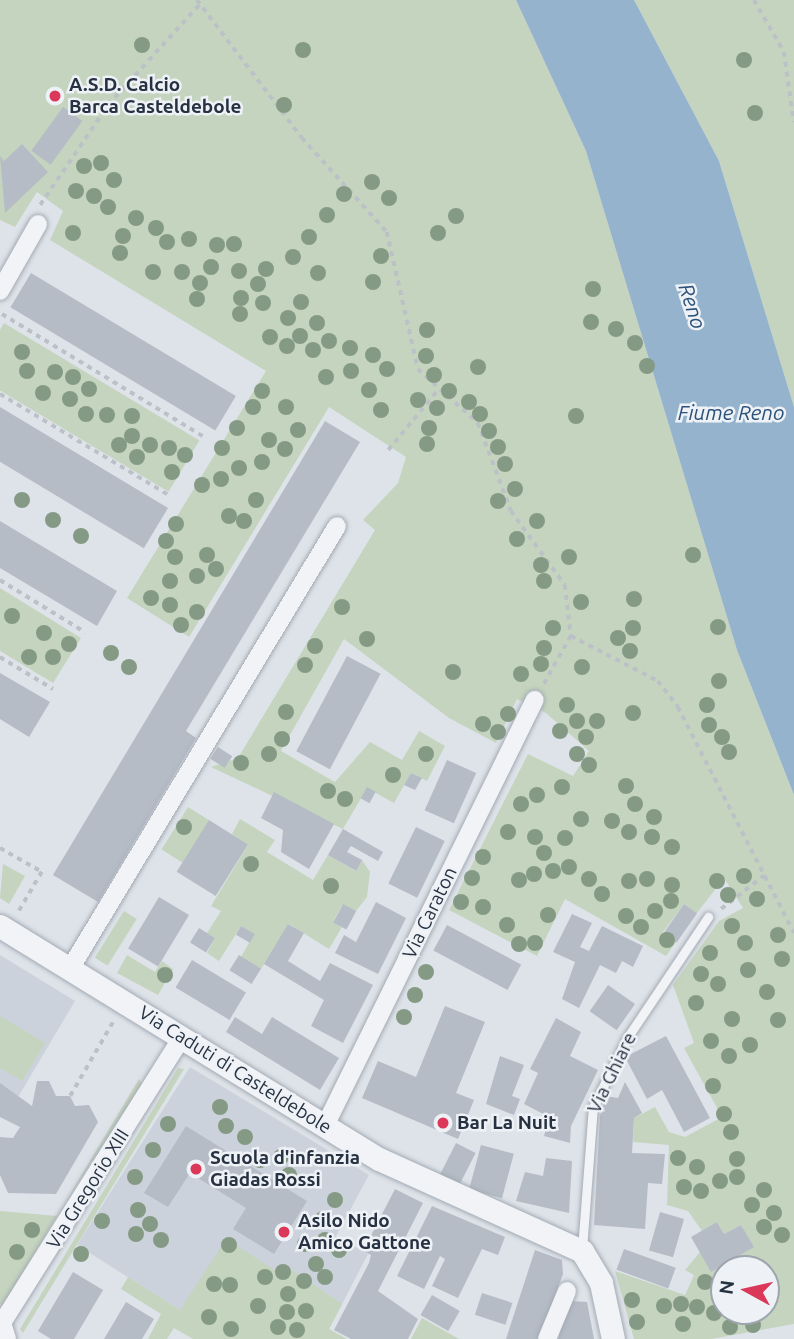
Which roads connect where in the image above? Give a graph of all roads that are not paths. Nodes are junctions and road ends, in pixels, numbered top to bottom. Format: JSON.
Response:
{"nodes":[{"id":1,"x":38,"y":224,"type":"road end"},
{"id":2,"x":0,"y":291,"type":"edge"},
{"id":3,"x":337,"y":526,"type":"dead end"},
{"id":4,"x":535,"y":700,"type":"road end"},
{"id":5,"x":708,"y":917,"type":"road end"},
{"id":6,"x":8,"y":921,"type":"edge"},
{"id":7,"x":70,"y":969,"type":"junction"},
{"id":8,"x":182,"y":1037,"type":"junction"},
{"id":9,"x":325,"y":1126,"type":"junction"},
{"id":10,"x":582,"y":1251,"type":"junction"},
{"id":11,"x":567,"y":1291,"type":"dead end"},
{"id":12,"x":7,"y":1339,"type":"edge"},
{"id":13,"x":547,"y":1339,"type":"edge"},
{"id":14,"x":612,"y":1339,"type":"edge"}],
"edges":[{"from":1,"to":2,"type":"street"},
{"from":3,"to":7,"type":"street"},
{"from":4,"to":9,"type":"street","name":"Via Caraton"},
{"from":5,"to":10,"type":"lane","name":"Via Ghiare"},
{"from":6,"to":7,"type":"street","name":"Via Caduti di Casteldebole"},
{"from":7,"to":8,"type":"street","name":"Via Caduti di Casteldebole"},
{"from":8,"to":9,"type":"street","name":"Via Caduti di Casteldebole"},
{"from":8,"to":12,"type":"street","name":"Via Gregorio XIII"},
{"from":9,"to":10,"type":"street","name":"Via Caduti di Casteldebole"},
{"from":10,"to":14,"type":"street"},
{"from":11,"to":13,"type":"street"}]}
